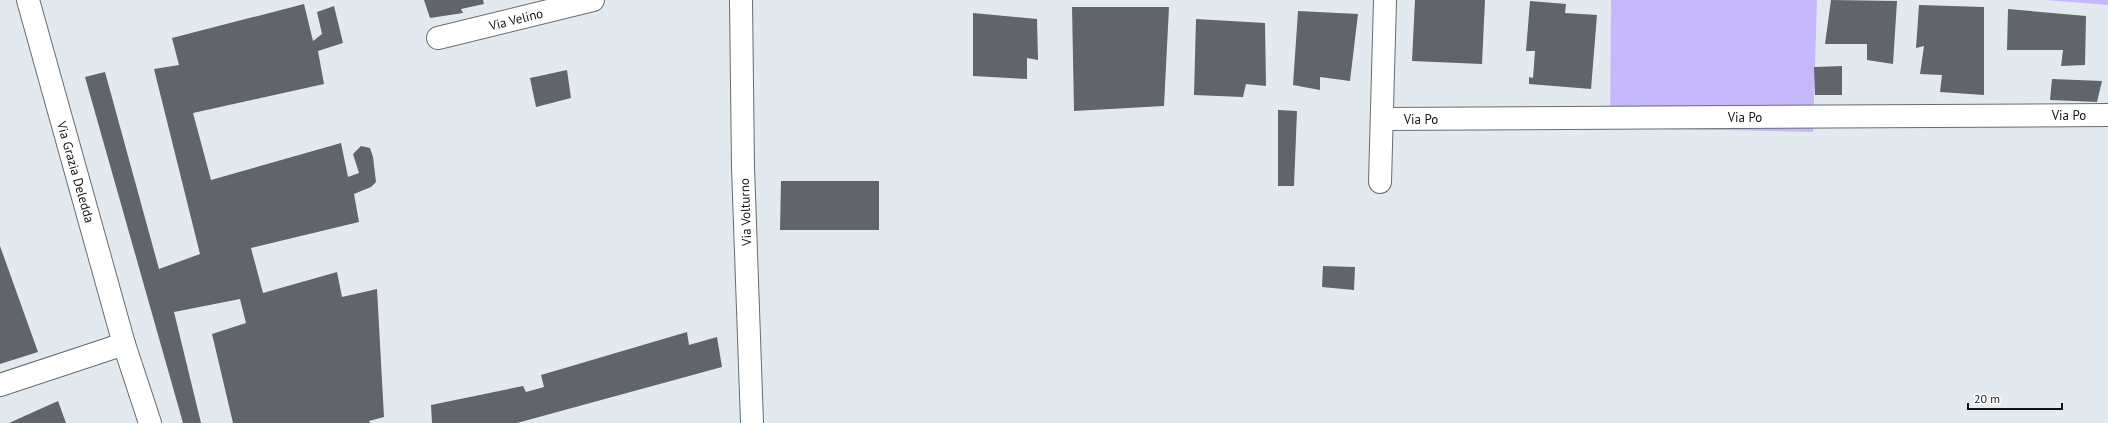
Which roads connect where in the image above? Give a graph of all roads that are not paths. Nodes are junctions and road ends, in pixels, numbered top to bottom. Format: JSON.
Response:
{"nodes":[{"id":1,"x":28,"y":0,"type":"edge"},
{"id":2,"x":593,"y":0,"type":"edge"},
{"id":3,"x":741,"y":0,"type":"edge"},
{"id":4,"x":1385,"y":0,"type":"edge"},
{"id":5,"x":438,"y":38,"type":"dead end"},
{"id":6,"x":2108,"y":115,"type":"edge"},
{"id":7,"x":1382,"y":119,"type":"junction"},
{"id":8,"x":1380,"y":182,"type":"dead end"},
{"id":9,"x":124,"y":344,"type":"junction"},
{"id":10,"x":0,"y":385,"type":"edge"},
{"id":11,"x":150,"y":423,"type":"edge"},
{"id":12,"x":752,"y":423,"type":"edge"}],
"edges":[{"from":1,"to":9,"type":"street","name":"Via Grazia Deledda"},
{"from":2,"to":5,"type":"street","name":"Via Velino"},
{"from":3,"to":12,"type":"street","name":"Via Volturno"},
{"from":4,"to":7,"type":"street"},
{"from":6,"to":7,"type":"street","name":"Via Po"},
{"from":7,"to":8,"type":"street"},
{"from":9,"to":10,"type":"street"},
{"from":9,"to":11,"type":"street","name":"Via Grazia Deledda"}]}
